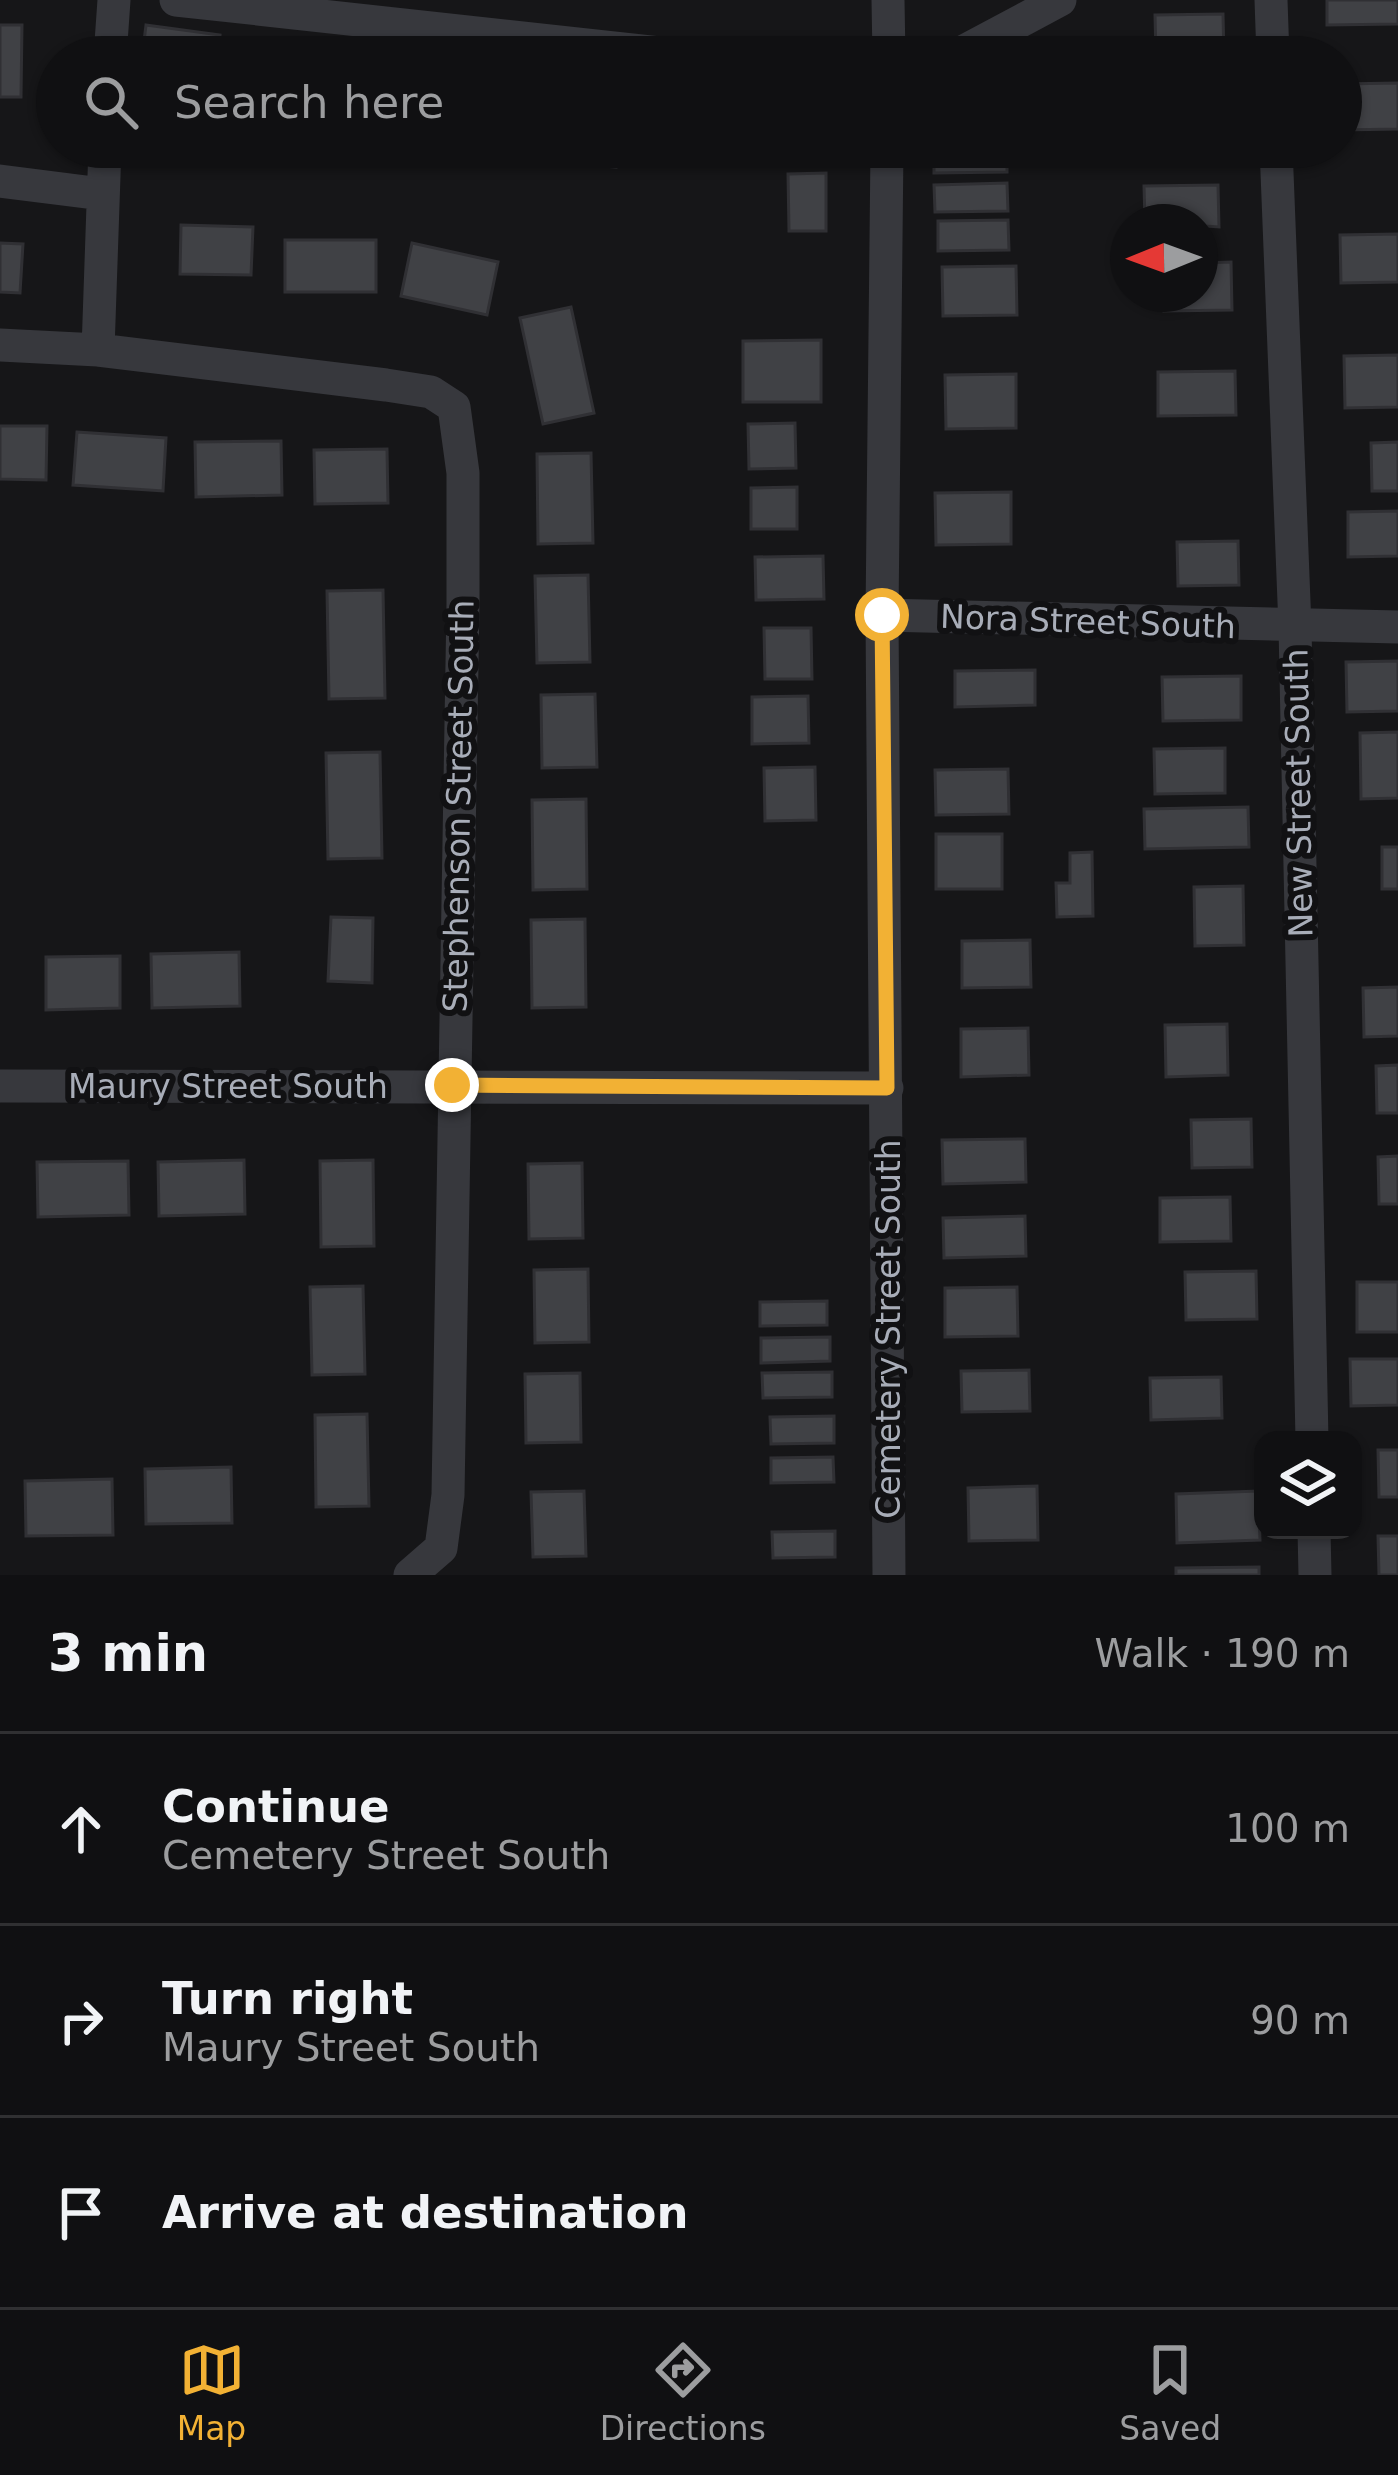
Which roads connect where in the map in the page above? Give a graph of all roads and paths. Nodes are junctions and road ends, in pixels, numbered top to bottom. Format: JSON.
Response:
{"nodes":[{"id":1,"x":114,"y":0,"type":"edge"},
{"id":2,"x":176,"y":0,"type":"edge"},
{"id":3,"x":888,"y":0,"type":"edge"},
{"id":4,"x":1060,"y":0,"type":"edge"},
{"id":5,"x":1271,"y":0,"type":"edge"},
{"id":6,"x":111,"y":36,"type":"edge"},
{"id":7,"x":504,"y":36,"type":"edge"},
{"id":8,"x":889,"y":36,"type":"edge"},
{"id":9,"x":992,"y":36,"type":"edge"},
{"id":10,"x":1272,"y":36,"type":"edge"},
{"id":11,"x":104,"y":168,"type":"edge"},
{"id":12,"x":887,"y":168,"type":"edge"},
{"id":13,"x":1277,"y":168,"type":"edge"},
{"id":14,"x":0,"y":182,"type":"edge"},
{"id":15,"x":103,"y":194,"type":"junction"},
{"id":16,"x":0,"y":345,"type":"edge"},
{"id":17,"x":98,"y":350,"type":"junction"},
{"id":18,"x":882,"y":615,"type":"junction"},
{"id":19,"x":1295,"y":627,"type":"junction"},
{"id":20,"x":1398,"y":628,"type":"edge"},
{"id":21,"x":452,"y":1085,"type":"junction"},
{"id":22,"x":0,"y":1086,"type":"edge"},
{"id":23,"x":887,"y":1088,"type":"junction"},
{"id":24,"x":1312,"y":1431,"type":"edge"},
{"id":25,"x":1314,"y":1539,"type":"edge"},
{"id":26,"x":416,"y":1572,"type":"edge"},
{"id":27,"x":889,"y":1575,"type":"edge"},
{"id":28,"x":1315,"y":1575,"type":"edge"}],
"edges":[{"from":1,"to":6,"type":"street"},
{"from":2,"to":7,"type":"street"},
{"from":3,"to":8,"type":"street"},
{"from":4,"to":9,"type":"street"},
{"from":5,"to":10,"type":"street"},
{"from":11,"to":15,"type":"street"},
{"from":12,"to":18,"type":"street","name":"Cemetery Street South"},
{"from":13,"to":19,"type":"street","name":"New Street South"},
{"from":14,"to":15,"type":"street"},
{"from":15,"to":17,"type":"street"},
{"from":16,"to":17,"type":"street"},
{"from":17,"to":21,"type":"street","name":"Stephenson Street South"},
{"from":18,"to":19,"type":"street","name":"Nora Street South"},
{"from":18,"to":23,"type":"street","name":"Cemetery Street South"},
{"from":19,"to":20,"type":"street","name":"Nora Street South"},
{"from":19,"to":24,"type":"street","name":"New Street South"},
{"from":21,"to":22,"type":"street","name":"Maury Street South"},
{"from":21,"to":23,"type":"street","name":"Maury Street South"},
{"from":21,"to":26,"type":"street","name":"Stephenson Street South"},
{"from":23,"to":27,"type":"street","name":"Cemetery Street South"},
{"from":25,"to":28,"type":"street"}]}
